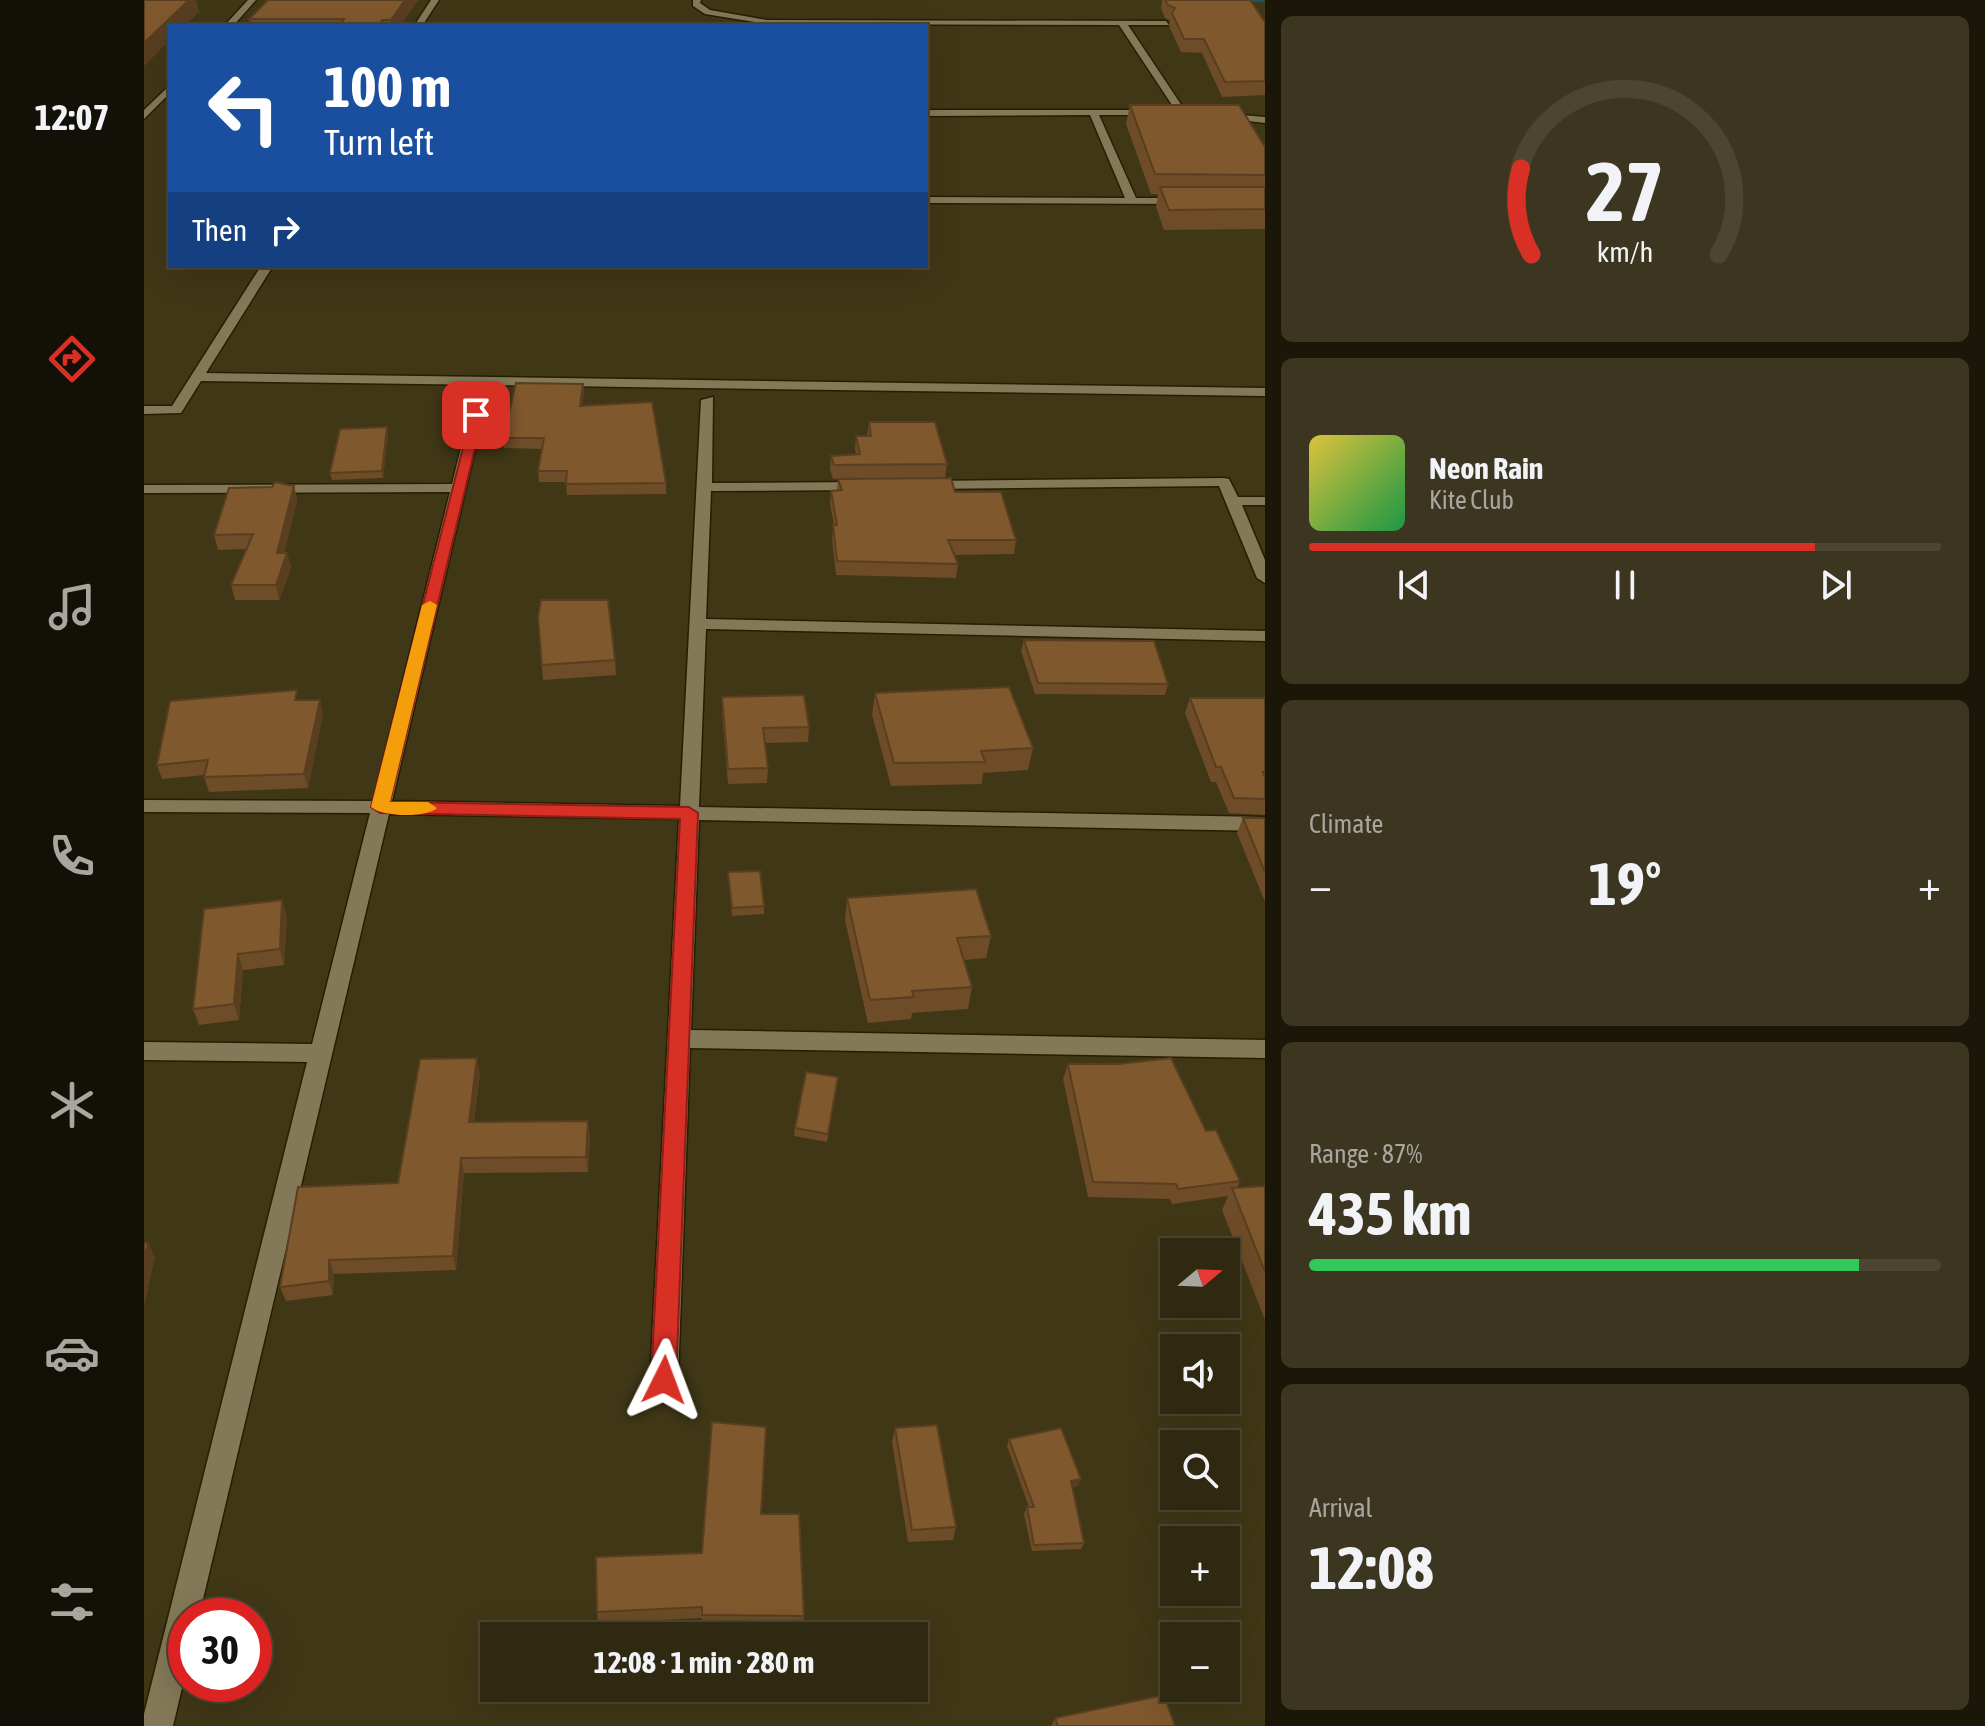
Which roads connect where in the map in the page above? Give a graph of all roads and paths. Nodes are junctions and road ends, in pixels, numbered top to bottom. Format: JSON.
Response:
{"nodes":[{"id":1,"x":252,"y":0,"type":"edge"},
{"id":2,"x":435,"y":0,"type":"edge"},
{"id":3,"x":697,"y":0,"type":"edge"},
{"id":4,"x":1122,"y":23,"type":"junction"},
{"id":5,"x":1166,"y":23,"type":"edge"},
{"id":6,"x":230,"y":24,"type":"edge"},
{"id":7,"x":419,"y":24,"type":"edge"},
{"id":8,"x":168,"y":90,"type":"edge"},
{"id":9,"x":1093,"y":112,"type":"junction"},
{"id":10,"x":1181,"y":112,"type":"junction"},
{"id":11,"x":928,"y":113,"type":"edge"},
{"id":12,"x":1197,"y":113,"type":"edge"},
{"id":13,"x":1212,"y":114,"type":"edge"},
{"id":14,"x":144,"y":116,"type":"edge"},
{"id":15,"x":1265,"y":120,"type":"edge"},
{"id":16,"x":928,"y":200,"type":"edge"},
{"id":17,"x":1132,"y":201,"type":"junction"},
{"id":18,"x":1191,"y":201,"type":"edge"},
{"id":19,"x":266,"y":268,"type":"edge"},
{"id":20,"x":197,"y":377,"type":"junction"},
{"id":21,"x":482,"y":391,"type":"dead end"},
{"id":22,"x":1265,"y":392,"type":"edge"},
{"id":23,"x":708,"y":400,"type":"dead end"},
{"id":24,"x":144,"y":410,"type":"edge"},
{"id":25,"x":909,"y":485,"type":"edge"},
{"id":26,"x":877,"y":486,"type":"edge"},
{"id":27,"x":704,"y":487,"type":"junction"},
{"id":28,"x":459,"y":488,"type":"junction"},
{"id":29,"x":144,"y":489,"type":"edge"},
{"id":30,"x":1230,"y":501,"type":"junction"},
{"id":31,"x":1265,"y":501,"type":"edge"},
{"id":32,"x":1265,"y":578,"type":"edge"},
{"id":33,"x":698,"y":624,"type":"junction"},
{"id":34,"x":1265,"y":636,"type":"edge"},
{"id":35,"x":144,"y":806,"type":"edge"},
{"id":36,"x":380,"y":807,"type":"junction"},
{"id":37,"x":689,"y":813,"type":"junction"},
{"id":38,"x":1265,"y":824,"type":"edge"},
{"id":39,"x":679,"y":1039,"type":"junction"},
{"id":40,"x":1265,"y":1049,"type":"edge"},
{"id":41,"x":144,"y":1051,"type":"edge"},
{"id":42,"x":319,"y":1053,"type":"junction"},
{"id":43,"x":664,"y":1380,"type":"dead end"},
{"id":44,"x":157,"y":1726,"type":"edge"}],
"edges":[{"from":1,"to":6,"type":"street"},
{"from":2,"to":7,"type":"street"},
{"from":3,"to":4,"type":"street"},
{"from":4,"to":5,"type":"street"},
{"from":4,"to":10,"type":"street"},
{"from":8,"to":14,"type":"street"},
{"from":9,"to":10,"type":"street"},
{"from":9,"to":11,"type":"street"},
{"from":9,"to":17,"type":"street"},
{"from":10,"to":12,"type":"street"},
{"from":13,"to":15,"type":"street"},
{"from":16,"to":17,"type":"street"},
{"from":17,"to":18,"type":"street"},
{"from":19,"to":20,"type":"street"},
{"from":20,"to":22,"type":"street"},
{"from":20,"to":24,"type":"street"},
{"from":21,"to":28,"type":"street"},
{"from":23,"to":27,"type":"street"},
{"from":25,"to":30,"type":"street"},
{"from":26,"to":27,"type":"street"},
{"from":27,"to":33,"type":"street"},
{"from":28,"to":29,"type":"street"},
{"from":28,"to":36,"type":"street"},
{"from":30,"to":31,"type":"street"},
{"from":30,"to":32,"type":"street"},
{"from":33,"to":34,"type":"street"},
{"from":33,"to":37,"type":"street"},
{"from":35,"to":36,"type":"street"},
{"from":36,"to":37,"type":"street"},
{"from":36,"to":42,"type":"street"},
{"from":37,"to":38,"type":"street"},
{"from":37,"to":39,"type":"street"},
{"from":39,"to":40,"type":"street"},
{"from":39,"to":43,"type":"street"},
{"from":41,"to":42,"type":"street"},
{"from":42,"to":44,"type":"street"}]}
